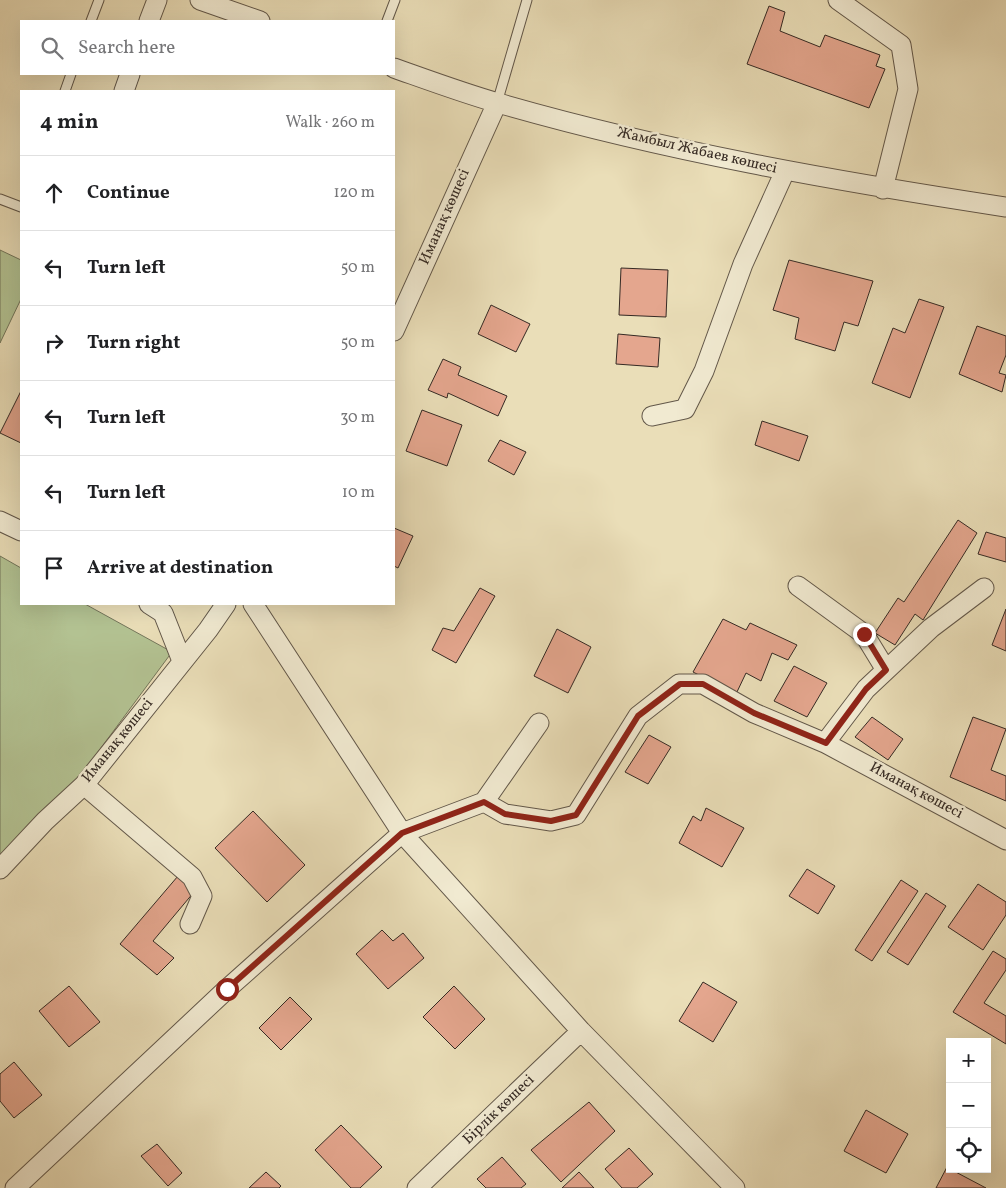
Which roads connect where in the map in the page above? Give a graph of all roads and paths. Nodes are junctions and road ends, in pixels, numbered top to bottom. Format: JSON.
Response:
{"nodes":[{"id":1,"x":99,"y":0,"type":"edge"},
{"id":2,"x":157,"y":0,"type":"edge"},
{"id":3,"x":200,"y":0,"type":"edge"},
{"id":4,"x":395,"y":0,"type":"edge"},
{"id":5,"x":527,"y":0,"type":"edge"},
{"id":6,"x":838,"y":0,"type":"edge"},
{"id":7,"x":91,"y":20,"type":"edge"},
{"id":8,"x":149,"y":20,"type":"edge"},
{"id":9,"x":257,"y":20,"type":"edge"},
{"id":10,"x":387,"y":20,"type":"edge"},
{"id":11,"x":395,"y":68,"type":"edge"},
{"id":12,"x":71,"y":75,"type":"edge"},
{"id":13,"x":130,"y":75,"type":"edge"},
{"id":14,"x":64,"y":90,"type":"edge"},
{"id":15,"x":124,"y":90,"type":"edge"},
{"id":16,"x":497,"y":103,"type":"junction"},
{"id":17,"x":785,"y":171,"type":"junction"},
{"id":18,"x":883,"y":188,"type":"junction"},
{"id":19,"x":0,"y":199,"type":"edge"},
{"id":20,"x":20,"y":207,"type":"edge"},
{"id":21,"x":1006,"y":207,"type":"edge"},
{"id":22,"x":395,"y":329,"type":"edge"},
{"id":23,"x":652,"y":416,"type":"dead end"},
{"id":24,"x":0,"y":521,"type":"edge"},
{"id":25,"x":20,"y":531,"type":"edge"},
{"id":26,"x":798,"y":586,"type":"dead end"},
{"id":27,"x":984,"y":588,"type":"dead end"},
{"id":28,"x":151,"y":605,"type":"edge"},
{"id":29,"x":225,"y":605,"type":"edge"},
{"id":30,"x":254,"y":605,"type":"edge"},
{"id":31,"x":182,"y":661,"type":"junction"},
{"id":32,"x":886,"y":670,"type":"junction"},
{"id":33,"x":539,"y":723,"type":"dead end"},
{"id":34,"x":826,"y":743,"type":"junction"},
{"id":35,"x":84,"y":785,"type":"junction"},
{"id":36,"x":484,"y":802,"type":"junction"},
{"id":37,"x":402,"y":833,"type":"junction"},
{"id":38,"x":1006,"y":840,"type":"edge"},
{"id":39,"x":0,"y":869,"type":"edge"},
{"id":40,"x":190,"y":924,"type":"dead end"},
{"id":41,"x":581,"y":1031,"type":"junction"},
{"id":42,"x":15,"y":1188,"type":"edge"},
{"id":43,"x":417,"y":1188,"type":"edge"},
{"id":44,"x":735,"y":1188,"type":"edge"}],
"edges":[{"from":1,"to":7,"type":"lane"},
{"from":2,"to":8,"type":"street"},
{"from":3,"to":9,"type":"street"},
{"from":4,"to":10,"type":"lane"},
{"from":5,"to":16,"type":"lane"},
{"from":6,"to":18,"type":"street"},
{"from":11,"to":16,"type":"street","name":"Жамбыл Жабаев көшесі"},
{"from":12,"to":14,"type":"lane"},
{"from":13,"to":15,"type":"street"},
{"from":16,"to":17,"type":"street","name":"Жамбыл Жабаев көшесі"},
{"from":16,"to":22,"type":"street","name":"Иманақ көшесі"},
{"from":17,"to":18,"type":"street","name":"Жамбыл Жабаев көшесі"},
{"from":17,"to":23,"type":"street"},
{"from":18,"to":21,"type":"street","name":"Жамбыл Жабаев көшесі"},
{"from":19,"to":20,"type":"lane"},
{"from":24,"to":25,"type":"street"},
{"from":26,"to":32,"type":"street"},
{"from":27,"to":32,"type":"street"},
{"from":28,"to":31,"type":"street"},
{"from":29,"to":31,"type":"street","name":"Иманақ көшесі"},
{"from":30,"to":37,"type":"street"},
{"from":31,"to":35,"type":"street","name":"Иманақ көшесі"},
{"from":32,"to":34,"type":"street"},
{"from":33,"to":36,"type":"street"},
{"from":34,"to":36,"type":"street","name":"Иманақ көшесі"},
{"from":34,"to":38,"type":"street","name":"Иманақ көшесі"},
{"from":35,"to":39,"type":"street","name":"Иманақ көшесі"},
{"from":35,"to":40,"type":"street"},
{"from":36,"to":37,"type":"street"},
{"from":37,"to":41,"type":"street"},
{"from":37,"to":42,"type":"street"},
{"from":41,"to":43,"type":"street","name":"Бірлік көшесі"},
{"from":41,"to":44,"type":"street"}]}
